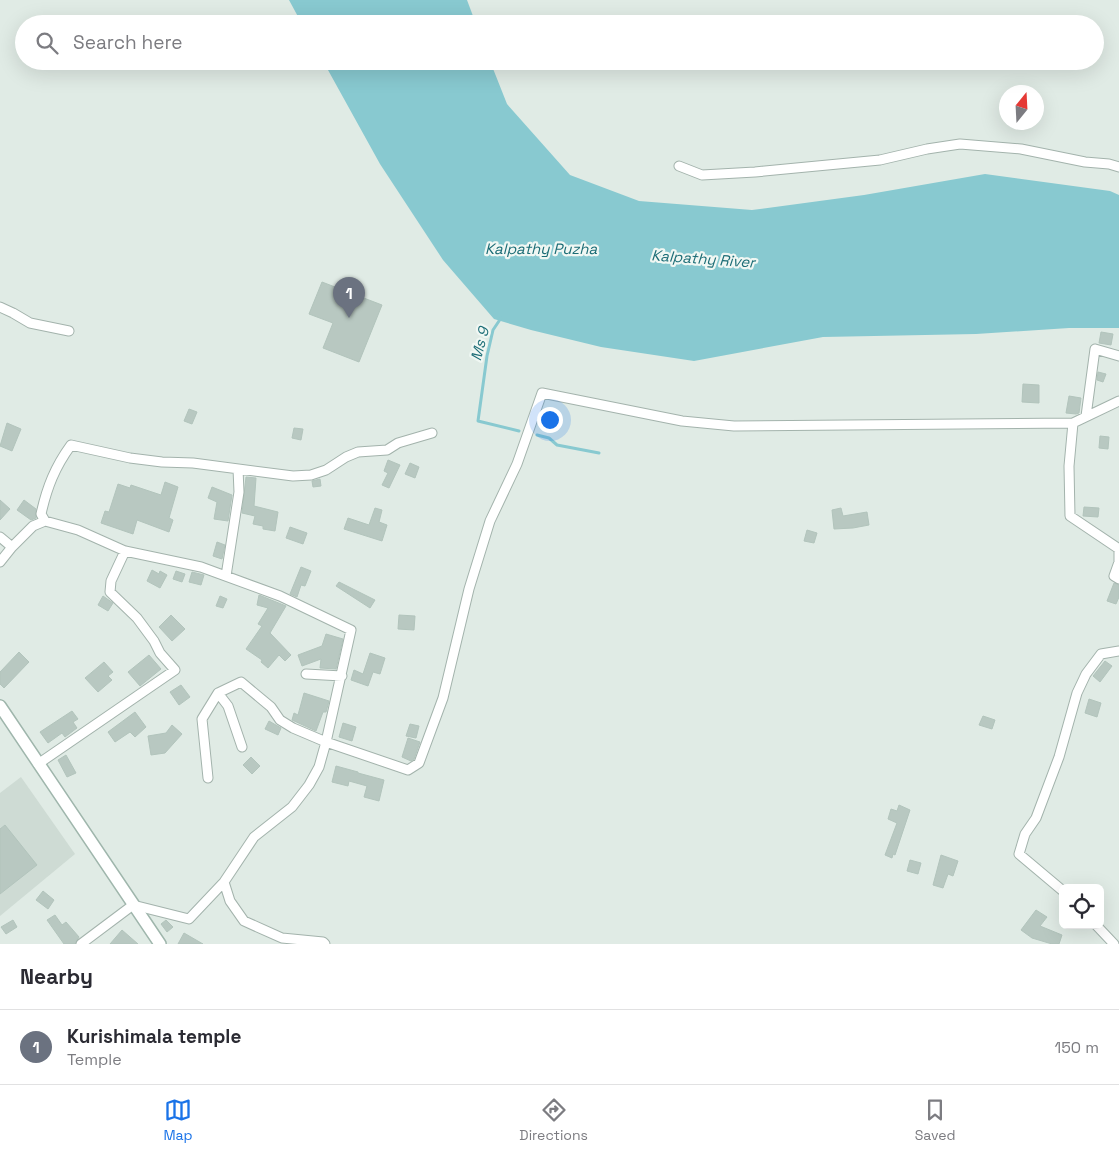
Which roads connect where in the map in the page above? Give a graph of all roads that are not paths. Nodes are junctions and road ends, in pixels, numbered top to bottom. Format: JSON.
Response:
{"nodes":[{"id":1,"x":679,"y":166,"type":"dead end"},
{"id":2,"x":1119,"y":167,"type":"edge"},
{"id":3,"x":0,"y":307,"type":"edge"},
{"id":4,"x":69,"y":331,"type":"dead end"},
{"id":5,"x":1119,"y":356,"type":"edge"},
{"id":6,"x":1119,"y":401,"type":"edge"},
{"id":7,"x":1086,"y":416,"type":"junction"},
{"id":8,"x":1073,"y":423,"type":"junction"},
{"id":9,"x":432,"y":433,"type":"dead end"},
{"id":10,"x":238,"y":469,"type":"junction"},
{"id":11,"x":45,"y":521,"type":"junction"},
{"id":12,"x":0,"y":538,"type":"edge"},
{"id":13,"x":12,"y":546,"type":"junction"},
{"id":14,"x":125,"y":551,"type":"junction"},
{"id":15,"x":0,"y":562,"type":"edge"},
{"id":16,"x":226,"y":576,"type":"junction"},
{"id":17,"x":1119,"y":579,"type":"edge"},
{"id":18,"x":1119,"y":651,"type":"edge"},
{"id":19,"x":306,"y":674,"type":"dead end"},
{"id":20,"x":342,"y":676,"type":"junction"},
{"id":21,"x":218,"y":693,"type":"junction"},
{"id":22,"x":0,"y":706,"type":"edge"},
{"id":23,"x":326,"y":742,"type":"junction"},
{"id":24,"x":242,"y":747,"type":"dead end"},
{"id":25,"x":38,"y":764,"type":"junction"},
{"id":26,"x":208,"y":778,"type":"dead end"},
{"id":27,"x":224,"y":882,"type":"junction"},
{"id":28,"x":1059,"y":888,"type":"edge"},
{"id":29,"x":133,"y":905,"type":"junction"},
{"id":30,"x":1100,"y":929,"type":"edge"},
{"id":31,"x":81,"y":944,"type":"edge"},
{"id":32,"x":160,"y":944,"type":"edge"},
{"id":33,"x":325,"y":944,"type":"edge"},
{"id":34,"x":1114,"y":944,"type":"edge"}],
"edges":[{"from":1,"to":2,"type":"street"},
{"from":3,"to":4,"type":"street"},
{"from":5,"to":7,"type":"street"},
{"from":6,"to":7,"type":"street"},
{"from":7,"to":8,"type":"street"},
{"from":8,"to":17,"type":"street"},
{"from":8,"to":23,"type":"street"},
{"from":9,"to":10,"type":"street"},
{"from":10,"to":11,"type":"street"},
{"from":10,"to":16,"type":"street"},
{"from":11,"to":13,"type":"street"},
{"from":11,"to":14,"type":"street"},
{"from":12,"to":13,"type":"street"},
{"from":13,"to":15,"type":"street"},
{"from":14,"to":16,"type":"street"},
{"from":14,"to":25,"type":"street"},
{"from":16,"to":20,"type":"street"},
{"from":18,"to":28,"type":"street"},
{"from":19,"to":20,"type":"street"},
{"from":20,"to":23,"type":"street"},
{"from":21,"to":23,"type":"street"},
{"from":21,"to":24,"type":"street"},
{"from":21,"to":26,"type":"street"},
{"from":22,"to":25,"type":"main road"},
{"from":23,"to":27,"type":"street"},
{"from":25,"to":29,"type":"main road"},
{"from":27,"to":29,"type":"street"},
{"from":27,"to":33,"type":"street"},
{"from":29,"to":31,"type":"street"},
{"from":29,"to":32,"type":"main road"},
{"from":30,"to":34,"type":"street"}]}
